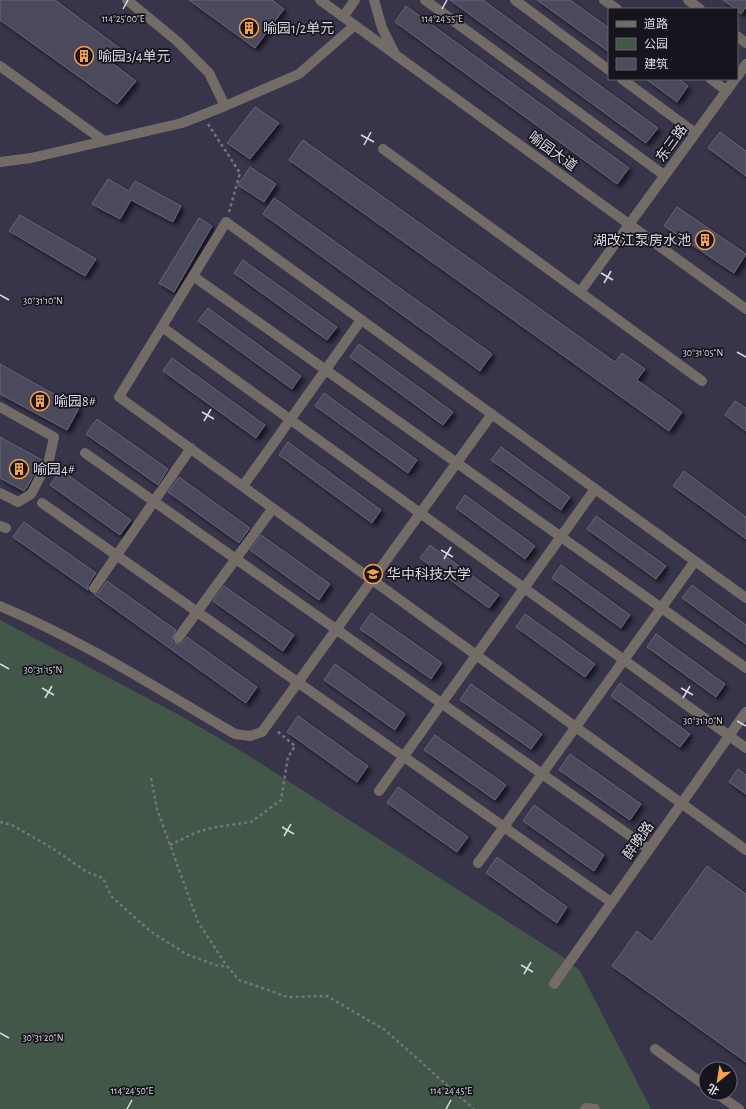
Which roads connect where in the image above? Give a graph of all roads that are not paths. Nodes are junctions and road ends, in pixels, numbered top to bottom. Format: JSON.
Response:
{"nodes":[{"id":1,"x":127,"y":0,"type":"edge"},
{"id":2,"x":320,"y":0,"type":"edge"},
{"id":3,"x":355,"y":0,"type":"edge"},
{"id":4,"x":374,"y":0,"type":"edge"},
{"id":5,"x":425,"y":0,"type":"edge"},
{"id":6,"x":515,"y":0,"type":"edge"},
{"id":7,"x":604,"y":0,"type":"edge"},
{"id":8,"x":688,"y":0,"type":"edge"},
{"id":9,"x":615,"y":8,"type":"edge"},
{"id":10,"x":699,"y":8,"type":"edge"},
{"id":11,"x":343,"y":17,"type":"junction"},
{"id":12,"x":355,"y":25,"type":"junction"},
{"id":13,"x":738,"y":37,"type":"edge"},
{"id":14,"x":746,"y":43,"type":"edge"},
{"id":15,"x":395,"y":54,"type":"junction"},
{"id":16,"x":746,"y":64,"type":"edge"},
{"id":17,"x":0,"y":66,"type":"edge"},
{"id":18,"x":608,"y":69,"type":"edge"},
{"id":19,"x":738,"y":75,"type":"edge"},
{"id":20,"x":623,"y":80,"type":"edge"},
{"id":21,"x":712,"y":80,"type":"edge"},
{"id":22,"x":735,"y":80,"type":"edge"},
{"id":23,"x":727,"y":91,"type":"junction"},
{"id":24,"x":225,"y":106,"type":"junction"},
{"id":25,"x":695,"y":133,"type":"junction"},
{"id":26,"x":104,"y":141,"type":"junction"},
{"id":27,"x":383,"y":148,"type":"dead end"},
{"id":28,"x":0,"y":162,"type":"edge"},
{"id":29,"x":664,"y":175,"type":"junction"},
{"id":30,"x":629,"y":224,"type":"junction"},
{"id":31,"x":193,"y":276,"type":"junction"},
{"id":32,"x":580,"y":292,"type":"junction"},
{"id":33,"x":746,"y":309,"type":"edge"},
{"id":34,"x":361,"y":320,"type":"junction"},
{"id":35,"x":162,"y":327,"type":"junction"},
{"id":36,"x":325,"y":370,"type":"junction"},
{"id":37,"x":702,"y":381,"type":"dead end"},
{"id":38,"x":0,"y":407,"type":"edge"},
{"id":39,"x":492,"y":414,"type":"junction"},
{"id":40,"x":290,"y":419,"type":"junction"},
{"id":41,"x":191,"y":448,"type":"junction"},
{"id":42,"x":85,"y":453,"type":"dead end"},
{"id":43,"x":456,"y":463,"type":"junction"},
{"id":44,"x":243,"y":486,"type":"junction"},
{"id":45,"x":595,"y":489,"type":"junction"},
{"id":46,"x":0,"y":493,"type":"edge"},
{"id":47,"x":154,"y":502,"type":"junction"},
{"id":48,"x":42,"y":503,"type":"dead end"},
{"id":49,"x":273,"y":508,"type":"junction"},
{"id":50,"x":420,"y":513,"type":"junction"},
{"id":51,"x":561,"y":537,"type":"junction"},
{"id":52,"x":117,"y":555,"type":"junction"},
{"id":53,"x":236,"y":559,"type":"junction"},
{"id":54,"x":695,"y":561,"type":"junction"},
{"id":55,"x":372,"y":579,"type":"junction"},
{"id":56,"x":94,"y":588,"type":"dead end"},
{"id":57,"x":524,"y":588,"type":"junction"},
{"id":58,"x":746,"y":598,"type":"edge"},
{"id":59,"x":0,"y":606,"type":"edge"},
{"id":60,"x":662,"y":608,"type":"junction"},
{"id":61,"x":198,"y":612,"type":"junction"},
{"id":62,"x":336,"y":629,"type":"junction"},
{"id":63,"x":178,"y":638,"type":"dead end"},
{"id":64,"x":476,"y":655,"type":"junction"},
{"id":65,"x":624,"y":660,"type":"junction"},
{"id":66,"x":746,"y":668,"type":"edge"},
{"id":67,"x":298,"y":682,"type":"junction"},
{"id":68,"x":441,"y":703,"type":"junction"},
{"id":69,"x":746,"y":712,"type":"edge"},
{"id":70,"x":576,"y":727,"type":"junction"},
{"id":71,"x":729,"y":736,"type":"junction"},
{"id":72,"x":746,"y":748,"type":"edge"},
{"id":73,"x":403,"y":756,"type":"junction"},
{"id":74,"x":542,"y":774,"type":"junction"},
{"id":75,"x":379,"y":791,"type":"dead end"},
{"id":76,"x":681,"y":803,"type":"junction"},
{"id":77,"x":504,"y":827,"type":"junction"},
{"id":78,"x":649,"y":849,"type":"junction"},
{"id":79,"x":746,"y":850,"type":"edge"},
{"id":80,"x":478,"y":863,"type":"dead end"},
{"id":81,"x":612,"y":902,"type":"junction"},
{"id":82,"x":554,"y":984,"type":"dead end"},
{"id":83,"x":655,"y":1050,"type":"dead end"},
{"id":84,"x":698,"y":1080,"type":"edge"},
{"id":85,"x":728,"y":1101,"type":"edge"},
{"id":86,"x":585,"y":1109,"type":"edge"},
{"id":87,"x":595,"y":1109,"type":"edge"},
{"id":88,"x":739,"y":1109,"type":"edge"}],
"edges":[{"from":1,"to":24,"type":"street"},
{"from":2,"to":11,"type":"street","name":"喻园大道"},
{"from":3,"to":11,"type":"street"},
{"from":4,"to":15,"type":"street"},
{"from":5,"to":29,"type":"street"},
{"from":6,"to":18,"type":"street"},
{"from":7,"to":9,"type":"street"},
{"from":8,"to":10,"type":"street"},
{"from":11,"to":12,"type":"street","name":"喻园大道"},
{"from":12,"to":15,"type":"street","name":"喻园大道"},
{"from":12,"to":24,"type":"street"},
{"from":13,"to":14,"type":"street"},
{"from":15,"to":30,"type":"street","name":"喻园大道"},
{"from":16,"to":19,"type":"street","name":"东三路"},
{"from":17,"to":26,"type":"street"},
{"from":20,"to":25,"type":"street"},
{"from":21,"to":23,"type":"street"},
{"from":22,"to":23,"type":"street","name":"东三路"},
{"from":23,"to":25,"type":"street","name":"东三路"},
{"from":24,"to":26,"type":"street"},
{"from":25,"to":29,"type":"street","name":"东三路"},
{"from":26,"to":28,"type":"street"},
{"from":27,"to":32,"type":"street"},
{"from":29,"to":30,"type":"street","name":"东三路"},
{"from":30,"to":32,"type":"street","name":"东三路"},
{"from":30,"to":33,"type":"street","name":"喻园大道"},
{"from":31,"to":34,"type":"street"},
{"from":31,"to":35,"type":"street"},
{"from":31,"to":36,"type":"street"},
{"from":32,"to":37,"type":"street"},
{"from":34,"to":36,"type":"street"},
{"from":34,"to":39,"type":"street"},
{"from":35,"to":40,"type":"street"},
{"from":35,"to":41,"type":"street"},
{"from":36,"to":40,"type":"street"},
{"from":36,"to":43,"type":"street"},
{"from":38,"to":46,"type":"street"},
{"from":39,"to":43,"type":"street"},
{"from":39,"to":45,"type":"street"},
{"from":40,"to":44,"type":"street"},
{"from":40,"to":50,"type":"street"},
{"from":41,"to":44,"type":"street"},
{"from":41,"to":47,"type":"street"},
{"from":42,"to":47,"type":"street"},
{"from":43,"to":50,"type":"street"},
{"from":43,"to":51,"type":"street"},
{"from":44,"to":49,"type":"street"},
{"from":45,"to":51,"type":"street"},
{"from":45,"to":54,"type":"street"},
{"from":47,"to":52,"type":"street"},
{"from":47,"to":53,"type":"street"},
{"from":48,"to":52,"type":"street"},
{"from":49,"to":53,"type":"street"},
{"from":49,"to":55,"type":"street"},
{"from":50,"to":55,"type":"street"},
{"from":50,"to":57,"type":"street"},
{"from":51,"to":57,"type":"street"},
{"from":51,"to":60,"type":"street"},
{"from":52,"to":56,"type":"street"},
{"from":52,"to":61,"type":"street"},
{"from":53,"to":61,"type":"street"},
{"from":53,"to":62,"type":"street"},
{"from":54,"to":58,"type":"street"},
{"from":54,"to":60,"type":"street"},
{"from":55,"to":62,"type":"street"},
{"from":55,"to":64,"type":"street"},
{"from":57,"to":64,"type":"street"},
{"from":57,"to":65,"type":"street"},
{"from":59,"to":67,"type":"street"},
{"from":60,"to":65,"type":"street"},
{"from":60,"to":66,"type":"street"},
{"from":61,"to":63,"type":"street"},
{"from":61,"to":67,"type":"street"},
{"from":62,"to":67,"type":"street"},
{"from":62,"to":68,"type":"street"},
{"from":64,"to":68,"type":"street"},
{"from":64,"to":70,"type":"street"},
{"from":65,"to":70,"type":"street"},
{"from":65,"to":71,"type":"street"},
{"from":67,"to":73,"type":"street"},
{"from":68,"to":73,"type":"street"},
{"from":68,"to":74,"type":"street"},
{"from":69,"to":71,"type":"street","name":"醉晚路"},
{"from":70,"to":74,"type":"street"},
{"from":70,"to":76,"type":"street"},
{"from":71,"to":72,"type":"street"},
{"from":71,"to":76,"type":"street","name":"醉晚路"},
{"from":73,"to":75,"type":"street"},
{"from":73,"to":77,"type":"street"},
{"from":74,"to":77,"type":"street"},
{"from":74,"to":78,"type":"street"},
{"from":76,"to":78,"type":"street","name":"醉晚路"},
{"from":76,"to":79,"type":"street"},
{"from":77,"to":80,"type":"street"},
{"from":77,"to":81,"type":"street"},
{"from":78,"to":81,"type":"street","name":"醉晚路"},
{"from":81,"to":82,"type":"street","name":"醉晚路"},
{"from":83,"to":84,"type":"street"},
{"from":85,"to":88,"type":"street"},
{"from":86,"to":87,"type":"street"}]}
